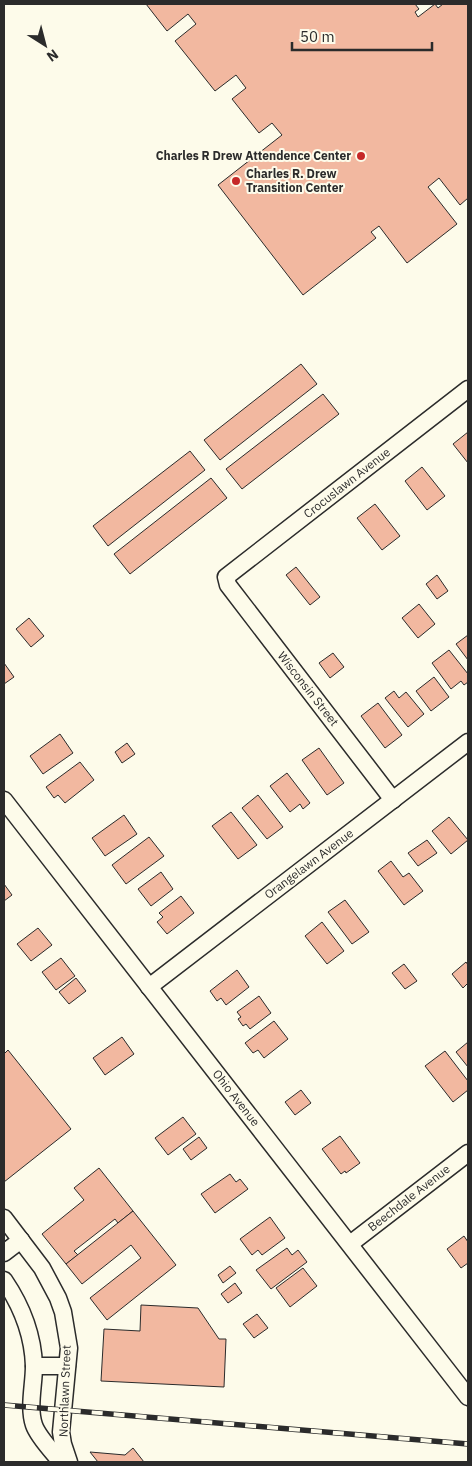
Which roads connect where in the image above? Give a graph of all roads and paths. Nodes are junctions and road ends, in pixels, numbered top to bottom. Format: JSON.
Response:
{"nodes":[{"id":1,"x":468,"y":389,"type":"edge"},
{"id":2,"x":226,"y":577,"type":"joint"},
{"id":3,"x":468,"y":742,"type":"edge"},
{"id":4,"x":4,"y":800,"type":"edge"},
{"id":5,"x":393,"y":800,"type":"junction"},
{"id":6,"x":149,"y":987,"type":"junction"},
{"id":7,"x":468,"y":1153,"type":"edge"},
{"id":8,"x":4,"y":1218,"type":"edge"},
{"id":9,"x":21,"y":1240,"type":"junction"},
{"id":10,"x":350,"y":1244,"type":"junction"},
{"id":11,"x":4,"y":1253,"type":"edge"},
{"id":12,"x":4,"y":1280,"type":"edge"},
{"id":13,"x":34,"y":1366,"type":"junction"},
{"id":14,"x":67,"y":1366,"type":"junction"},
{"id":15,"x":468,"y":1397,"type":"edge"},
{"id":16,"x":61,"y":1462,"type":"edge"},
{"id":17,"x":69,"y":1462,"type":"edge"}],
"edges":[{"from":1,"to":2,"type":"street","name":"Crocuslawn Avenue"},
{"from":2,"to":5,"type":"street","name":"Wisconsin Street"},
{"from":3,"to":5,"type":"street","name":"Orangelawn Avenue"},
{"from":4,"to":6,"type":"street","name":"Ohio Avenue"},
{"from":5,"to":6,"type":"street","name":"Orangelawn Avenue"},
{"from":6,"to":10,"type":"street","name":"Ohio Avenue"},
{"from":7,"to":10,"type":"street","name":"Beechdale Avenue"},
{"from":8,"to":9,"type":"street","name":"Northlawn Street"},
{"from":9,"to":11,"type":"street"},
{"from":9,"to":14,"type":"street","name":"Northlawn Street"},
{"from":10,"to":15,"type":"street","name":"Ohio Avenue"},
{"from":12,"to":13,"type":"street","name":"Northlawn Street"},
{"from":13,"to":14,"type":"street"},
{"from":13,"to":16,"type":"street","name":"Northlawn Street"},
{"from":14,"to":17,"type":"street","name":"Northlawn Street"}]}
